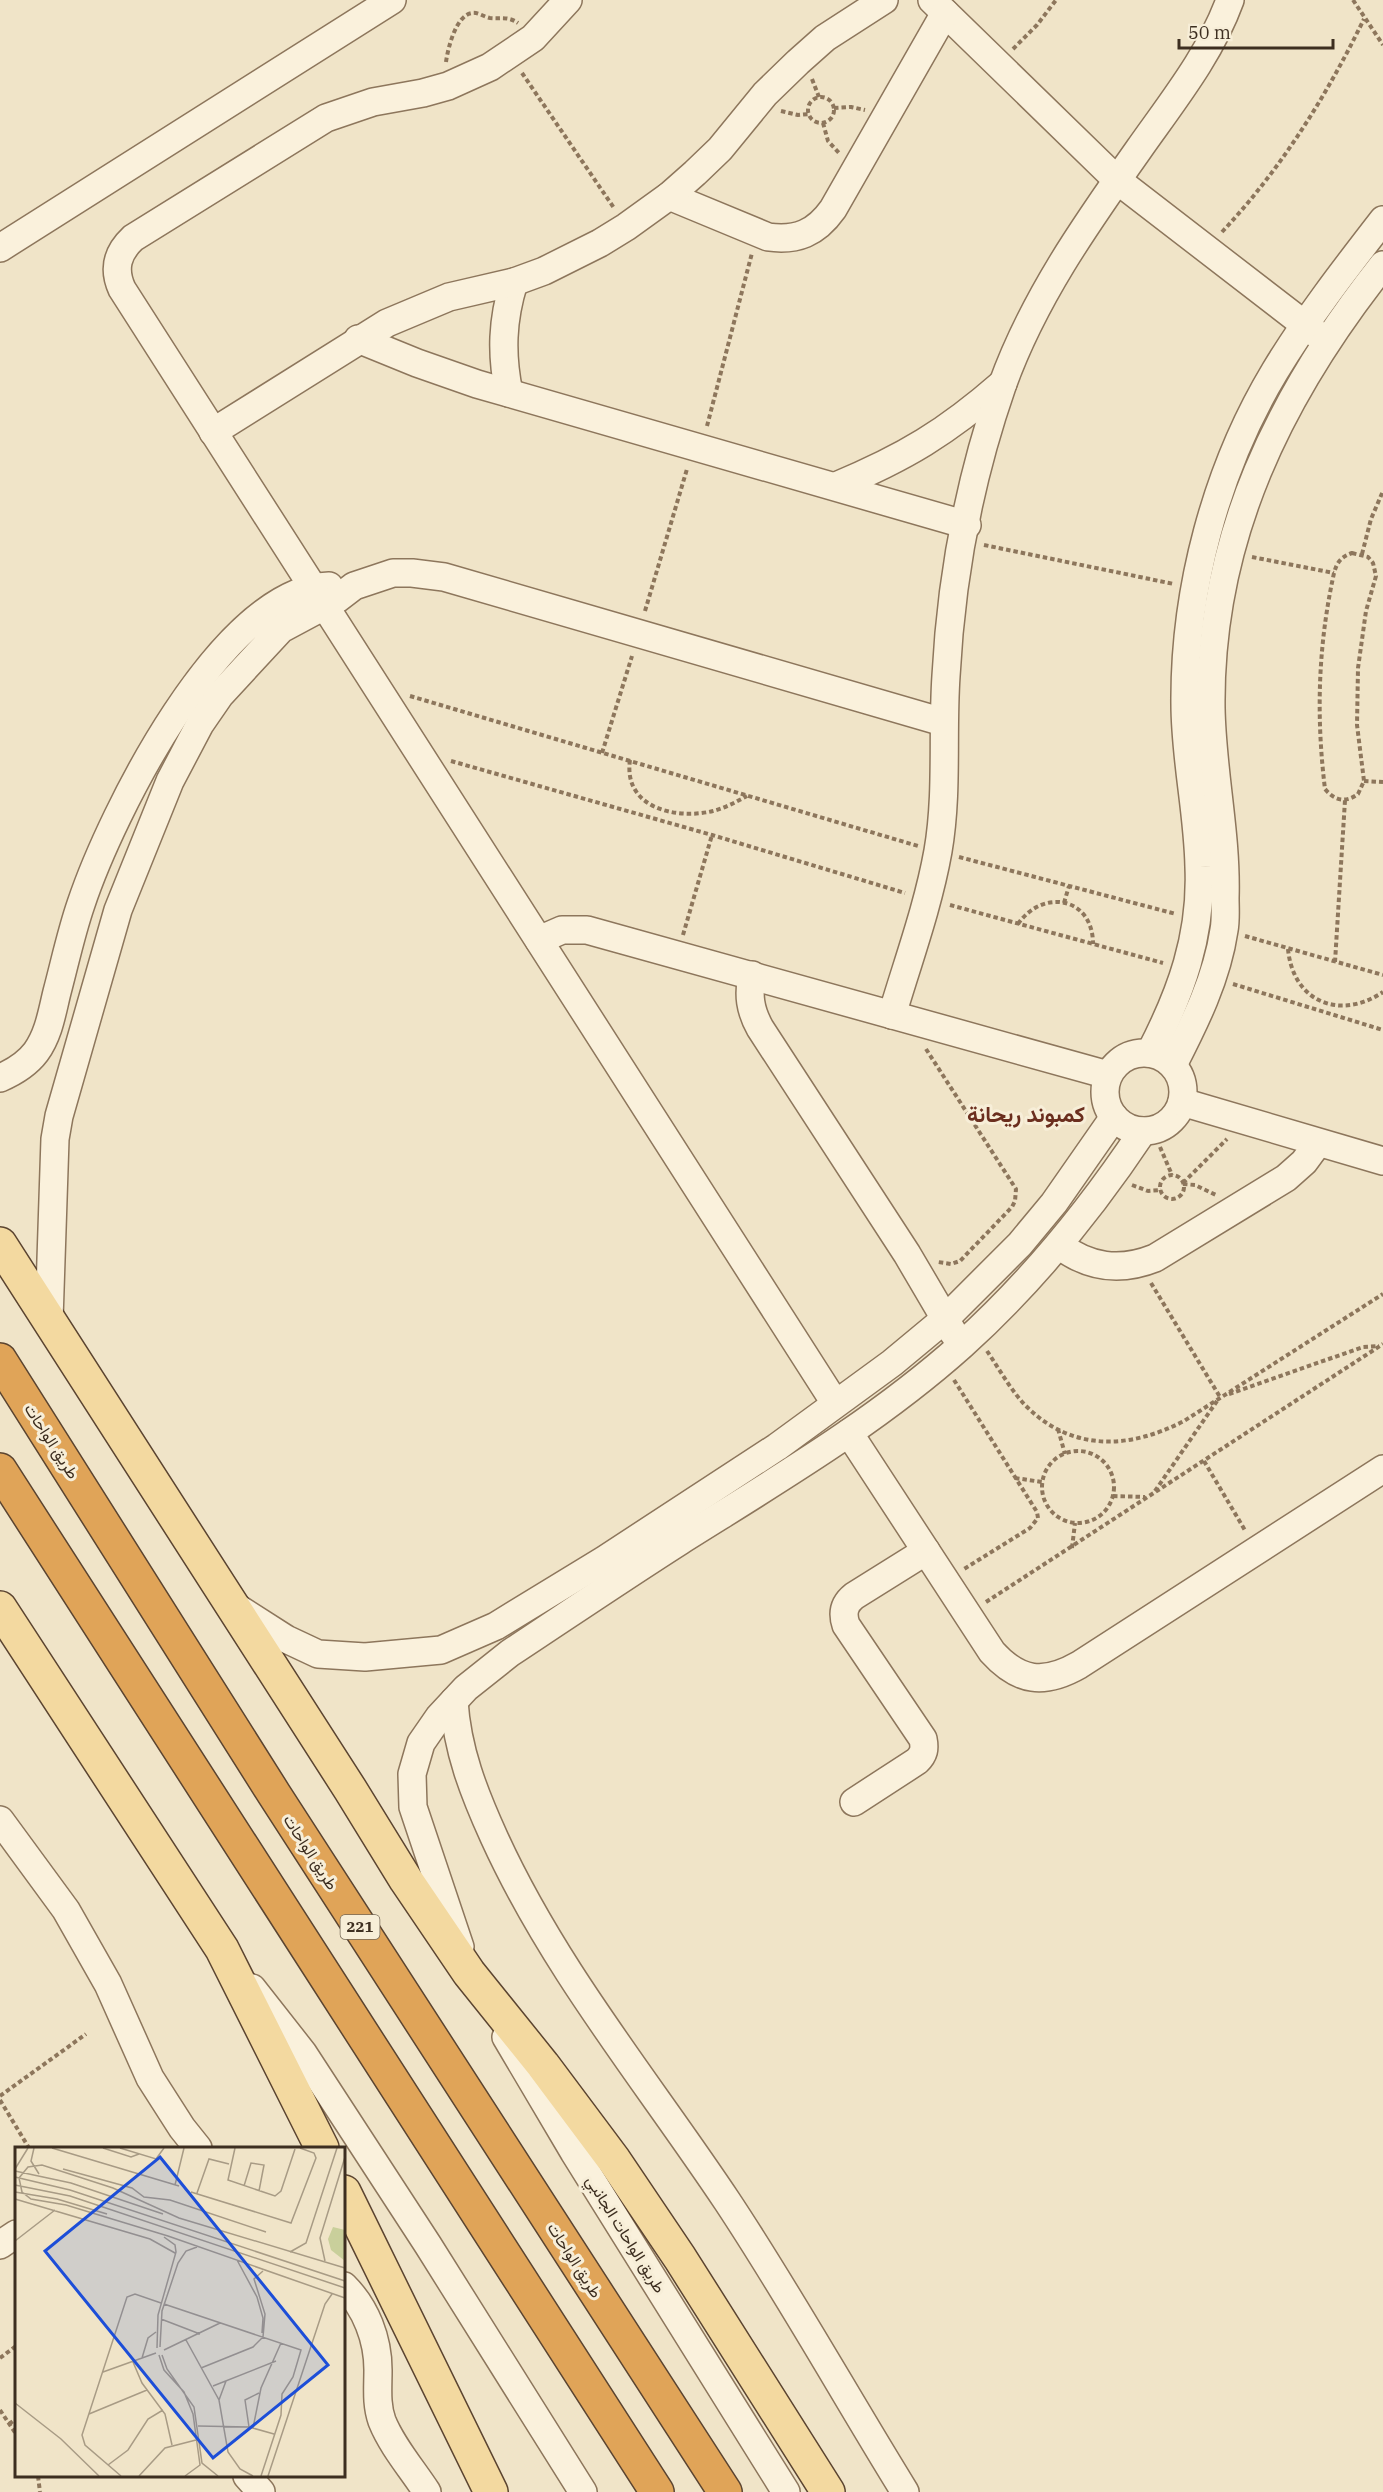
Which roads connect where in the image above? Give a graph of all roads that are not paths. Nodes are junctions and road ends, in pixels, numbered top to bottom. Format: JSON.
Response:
{"nodes":[{"id":1,"x":392,"y":0,"type":"edge"},
{"id":2,"x":568,"y":0,"type":"edge"},
{"id":3,"x":884,"y":0,"type":"edge"},
{"id":4,"x":1230,"y":0,"type":"edge"},
{"id":5,"x":939,"y":7,"type":"edge"},
{"id":6,"x":1117,"y":180,"type":"junction"},
{"id":7,"x":669,"y":196,"type":"junction"},
{"id":8,"x":1383,"y":221,"type":"edge"},
{"id":9,"x":0,"y":248,"type":"edge"},
{"id":10,"x":1383,"y":265,"type":"edge"},
{"id":11,"x":514,"y":282,"type":"junction"},
{"id":12,"x":1305,"y":324,"type":"junction"},
{"id":13,"x":358,"y":339,"type":"junction"},
{"id":14,"x":1328,"y":342,"type":"junction"},
{"id":15,"x":1004,"y":383,"type":"junction"},
{"id":16,"x":509,"y":393,"type":"junction"},
{"id":17,"x":213,"y":432,"type":"junction"},
{"id":18,"x":836,"y":486,"type":"junction"},
{"id":19,"x":965,"y":532,"type":"junction"},
{"id":20,"x":319,"y":596,"type":"junction"},
{"id":21,"x":189,"y":717,"type":"junction"},
{"id":22,"x":943,"y":722,"type":"junction"},
{"id":23,"x":539,"y":940,"type":"junction"},
{"id":24,"x":752,"y":975,"type":"junction"},
{"id":25,"x":899,"y":1017,"type":"junction"},
{"id":26,"x":1161,"y":1059,"type":"junction"},
{"id":27,"x":1108,"y":1075,"type":"junction"},
{"id":28,"x":0,"y":1078,"type":"edge"},
{"id":29,"x":1182,"y":1102,"type":"junction"},
{"id":30,"x":1114,"y":1117,"type":"junction"},
{"id":31,"x":1148,"y":1130,"type":"junction"},
{"id":32,"x":1318,"y":1143,"type":"junction"},
{"id":33,"x":1383,"y":1161,"type":"edge"},
{"id":34,"x":0,"y":1244,"type":"edge"},
{"id":35,"x":1059,"y":1245,"type":"junction"},
{"id":36,"x":945,"y":1318,"type":"junction"},
{"id":37,"x":49,"y":1320,"type":"junction"},
{"id":38,"x":960,"y":1347,"type":"junction"},
{"id":39,"x":0,"y":1360,"type":"edge"},
{"id":40,"x":835,"y":1403,"type":"junction"},
{"id":41,"x":849,"y":1433,"type":"junction"},
{"id":42,"x":777,"y":1447,"type":"junction"},
{"id":43,"x":1383,"y":1469,"type":"edge"},
{"id":44,"x":0,"y":1470,"type":"edge"},
{"id":45,"x":793,"y":1471,"type":"junction"},
{"id":46,"x":655,"y":1542,"type":"junction"},
{"id":47,"x":926,"y":1551,"type":"junction"},
{"id":48,"x":232,"y":1605,"type":"junction"},
{"id":49,"x":0,"y":1608,"type":"edge"},
{"id":50,"x":454,"y":1701,"type":"junction"},
{"id":51,"x":854,"y":1802,"type":"dead end"},
{"id":52,"x":0,"y":1820,"type":"edge"},
{"id":53,"x":222,"y":1949,"type":"junction"},
{"id":54,"x":469,"y":1973,"type":"junction"},
{"id":55,"x":197,"y":2147,"type":"edge"},
{"id":56,"x":321,"y":2147,"type":"edge"},
{"id":57,"x":345,"y":2194,"type":"edge"},
{"id":58,"x":15,"y":2235,"type":"edge"},
{"id":59,"x":0,"y":2244,"type":"edge"},
{"id":60,"x":345,"y":2287,"type":"edge"},
{"id":61,"x":249,"y":2477,"type":"edge"},
{"id":62,"x":261,"y":2492,"type":"edge"},
{"id":63,"x":427,"y":2492,"type":"edge"},
{"id":64,"x":491,"y":2492,"type":"edge"},
{"id":65,"x":583,"y":2492,"type":"edge"},
{"id":66,"x":657,"y":2492,"type":"edge"},
{"id":67,"x":724,"y":2492,"type":"edge"},
{"id":68,"x":786,"y":2492,"type":"edge"},
{"id":69,"x":828,"y":2492,"type":"edge"},
{"id":70,"x":905,"y":2492,"type":"edge"}],
"edges":[{"from":1,"to":9,"type":"street"},
{"from":2,"to":17,"type":"street"},
{"from":3,"to":7,"type":"street"},
{"from":4,"to":6,"type":"street"},
{"from":5,"to":6,"type":"street"},
{"from":5,"to":7,"type":"street"},
{"from":6,"to":12,"type":"street"},
{"from":6,"to":15,"type":"street"},
{"from":7,"to":11,"type":"street"},
{"from":8,"to":12,"type":"street"},
{"from":10,"to":14,"type":"street"},
{"from":11,"to":13,"type":"street"},
{"from":11,"to":16,"type":"street"},
{"from":12,"to":14,"type":"street"},
{"from":12,"to":26,"type":"street"},
{"from":13,"to":16,"type":"street"},
{"from":13,"to":17,"type":"street"},
{"from":14,"to":26,"type":"street"},
{"from":15,"to":18,"type":"street"},
{"from":15,"to":19,"type":"street"},
{"from":16,"to":18,"type":"street"},
{"from":17,"to":20,"type":"street"},
{"from":18,"to":19,"type":"street"},
{"from":19,"to":22,"type":"street"},
{"from":20,"to":21,"type":"street"},
{"from":20,"to":22,"type":"street"},
{"from":20,"to":23,"type":"street"},
{"from":21,"to":28,"type":"street"},
{"from":21,"to":37,"type":"street"},
{"from":22,"to":25,"type":"street"},
{"from":23,"to":24,"type":"street"},
{"from":23,"to":40,"type":"street"},
{"from":24,"to":25,"type":"street"},
{"from":24,"to":36,"type":"street"},
{"from":25,"to":27,"type":"street"},
{"from":26,"to":27,"type":"street"},
{"from":26,"to":29,"type":"street"},
{"from":27,"to":30,"type":"street"},
{"from":29,"to":31,"type":"street"},
{"from":29,"to":32,"type":"street"},
{"from":30,"to":31,"type":"street"},
{"from":30,"to":36,"type":"street"},
{"from":31,"to":35,"type":"street"},
{"from":32,"to":33,"type":"street"},
{"from":32,"to":35,"type":"street"},
{"from":34,"to":37,"type":"main road"},
{"from":35,"to":38,"type":"street"},
{"from":36,"to":38,"type":"street"},
{"from":36,"to":40,"type":"street"},
{"from":37,"to":48,"type":"main road"},
{"from":38,"to":41,"type":"street"},
{"from":39,"to":67,"type":"highway","name":"طريق الواحات","number":"221"},
{"from":40,"to":42,"type":"street"},
{"from":41,"to":45,"type":"street"},
{"from":41,"to":47,"type":"street"},
{"from":42,"to":45,"type":"street"},
{"from":42,"to":46,"type":"street"},
{"from":43,"to":47,"type":"street"},
{"from":44,"to":66,"type":"highway"},
{"from":45,"to":46,"type":"street"},
{"from":46,"to":48,"type":"street"},
{"from":46,"to":50,"type":"street","name":"طريق الواحات الجانبي"},
{"from":47,"to":51,"type":"street"},
{"from":48,"to":54,"type":"main road"},
{"from":49,"to":53,"type":"main road"},
{"from":50,"to":54,"type":"street","name":"طريق الواحات الجانبي"},
{"from":50,"to":70,"type":"street"},
{"from":52,"to":55,"type":"street"},
{"from":53,"to":56,"type":"main road"},
{"from":53,"to":65,"type":"street"},
{"from":54,"to":68,"type":"street","name":"طريق الواحات الجانبي"},
{"from":54,"to":69,"type":"main road"},
{"from":57,"to":64,"type":"main road"},
{"from":58,"to":59,"type":"street"},
{"from":60,"to":63,"type":"street"},
{"from":61,"to":62,"type":"street"}]}
